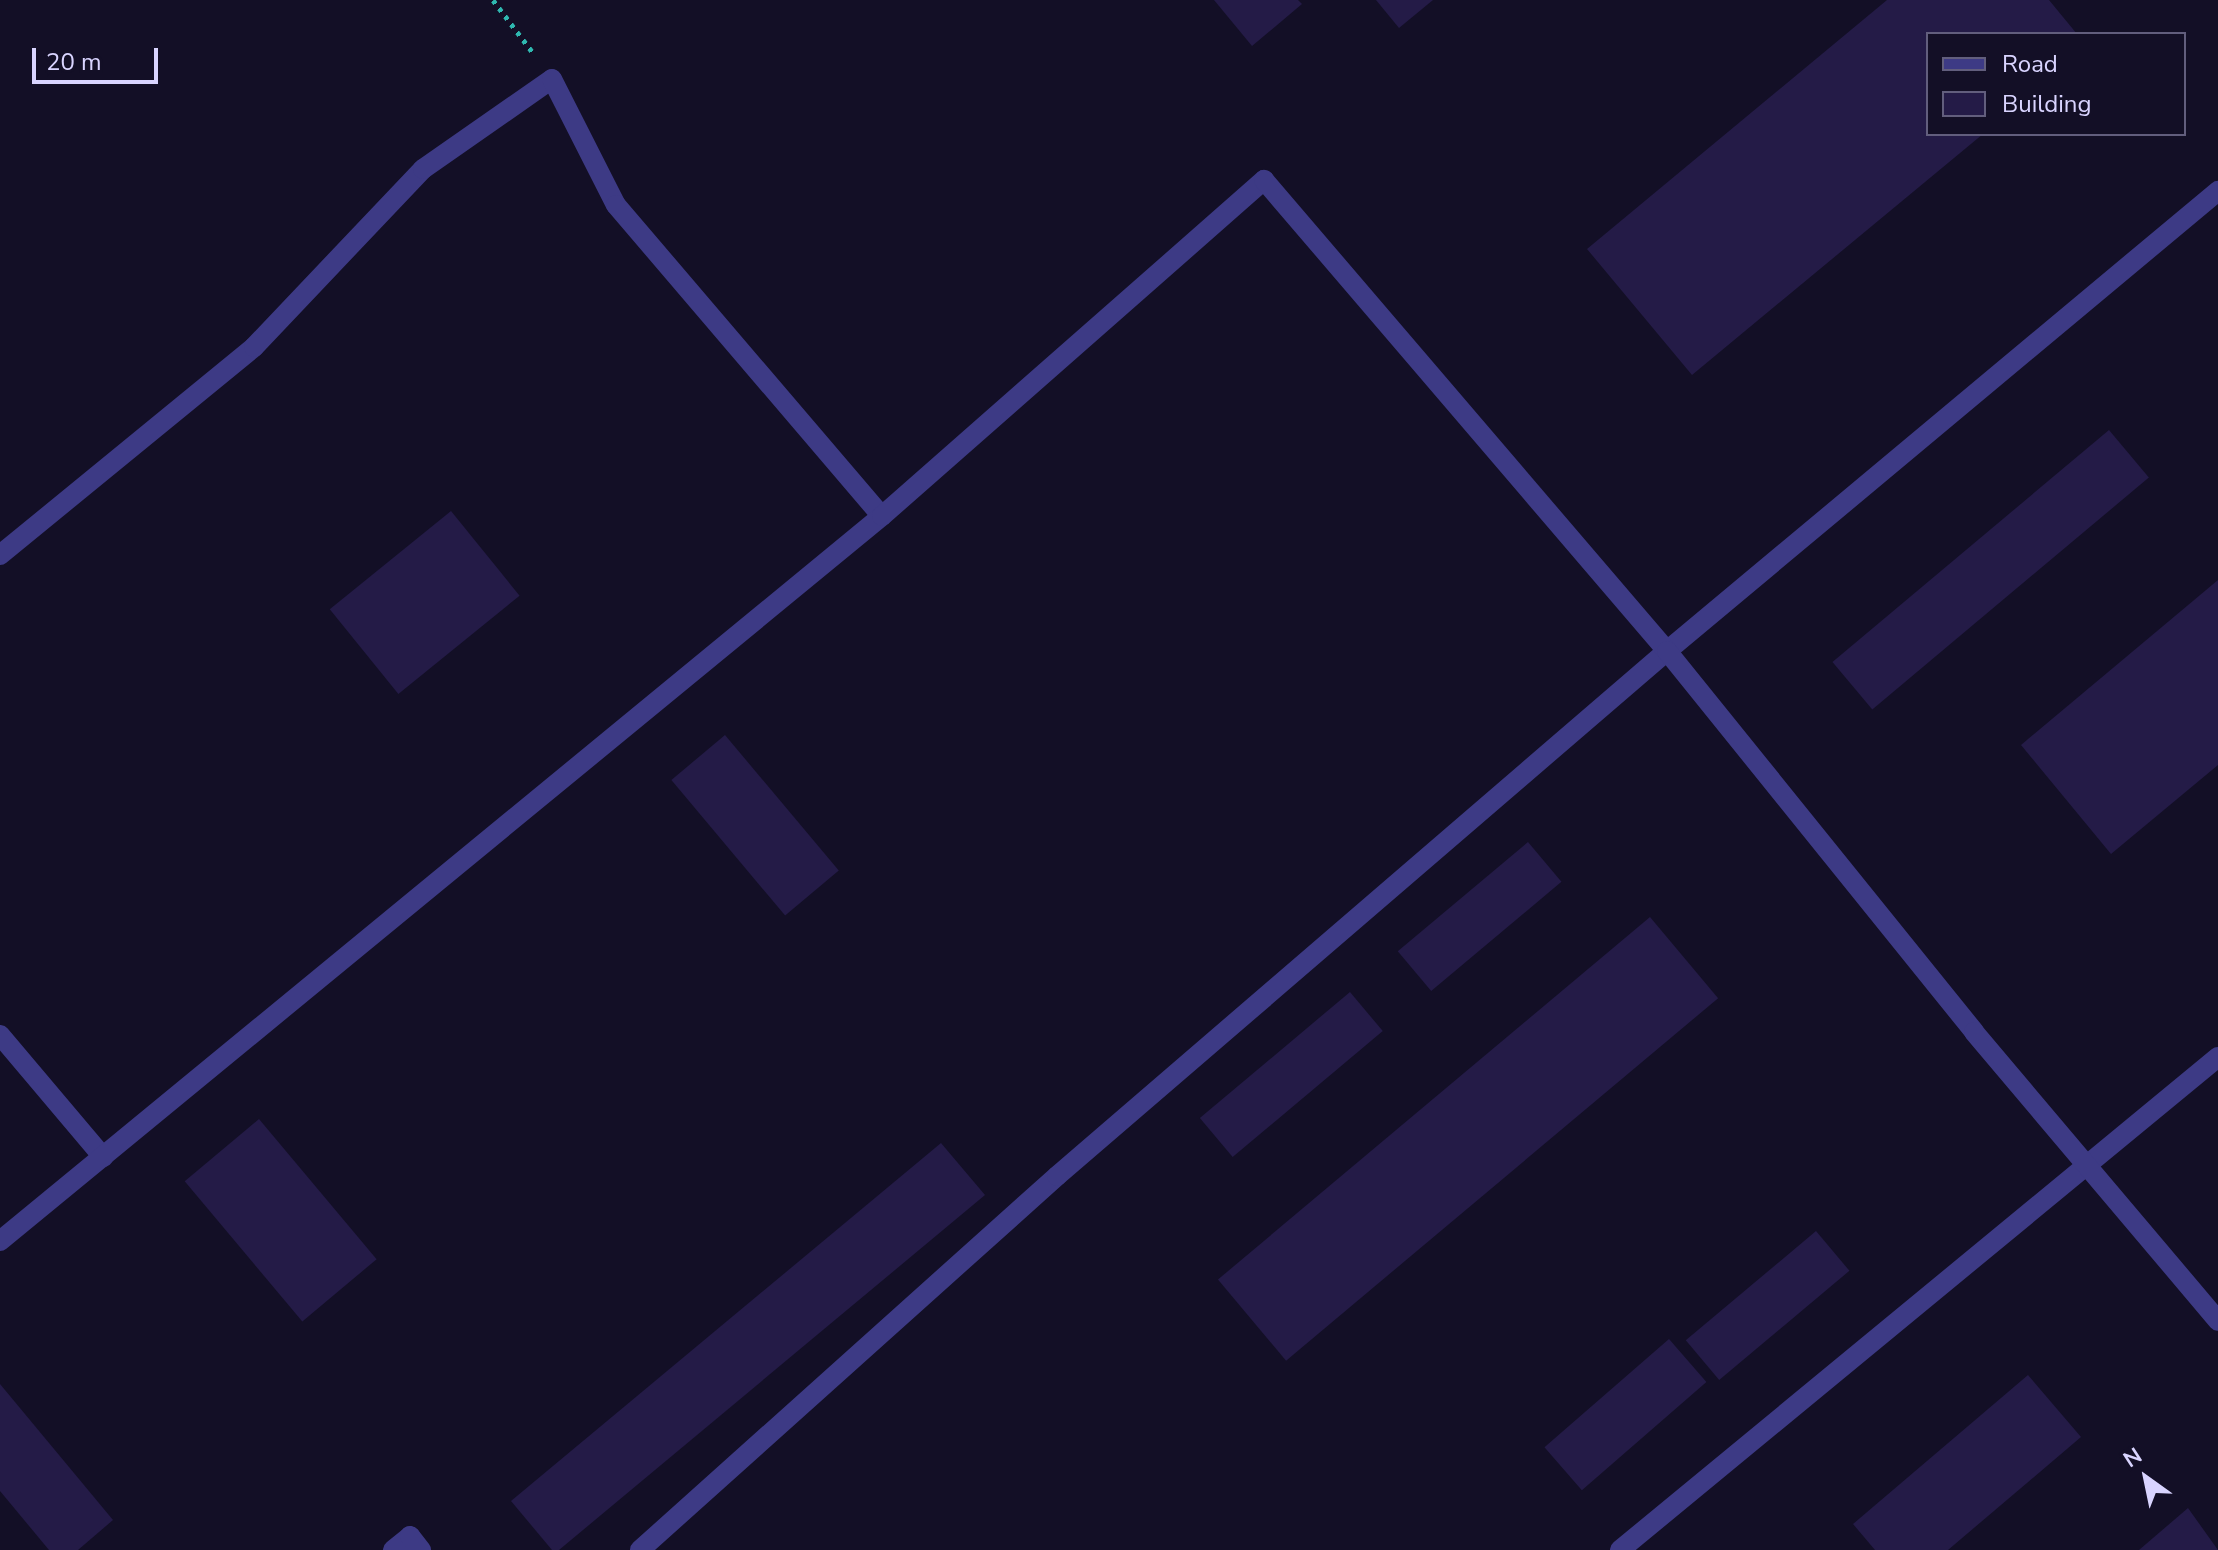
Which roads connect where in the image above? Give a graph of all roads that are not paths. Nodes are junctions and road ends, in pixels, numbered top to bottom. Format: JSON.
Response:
{"nodes":[{"id":1,"x":2218,"y":191,"type":"edge"},
{"id":2,"x":882,"y":516,"type":"junction"},
{"id":3,"x":0,"y":555,"type":"edge"},
{"id":4,"x":1667,"y":651,"type":"junction"},
{"id":5,"x":0,"y":1035,"type":"edge"},
{"id":6,"x":2218,"y":1057,"type":"edge"},
{"id":7,"x":103,"y":1157,"type":"junction"},
{"id":8,"x":2089,"y":1167,"type":"junction"},
{"id":9,"x":0,"y":1241,"type":"edge"},
{"id":10,"x":2218,"y":1321,"type":"edge"},
{"id":11,"x":393,"y":1550,"type":"edge"},
{"id":12,"x":421,"y":1550,"type":"edge"},
{"id":13,"x":640,"y":1550,"type":"edge"},
{"id":14,"x":1620,"y":1550,"type":"edge"}],
"edges":[{"from":1,"to":4,"type":"street"},
{"from":2,"to":3,"type":"street"},
{"from":2,"to":4,"type":"street"},
{"from":2,"to":7,"type":"street"},
{"from":4,"to":8,"type":"street"},
{"from":4,"to":13,"type":"street"},
{"from":5,"to":7,"type":"street"},
{"from":6,"to":8,"type":"street"},
{"from":7,"to":9,"type":"street"},
{"from":8,"to":10,"type":"street"},
{"from":8,"to":14,"type":"street"},
{"from":11,"to":12,"type":"street"}]}
